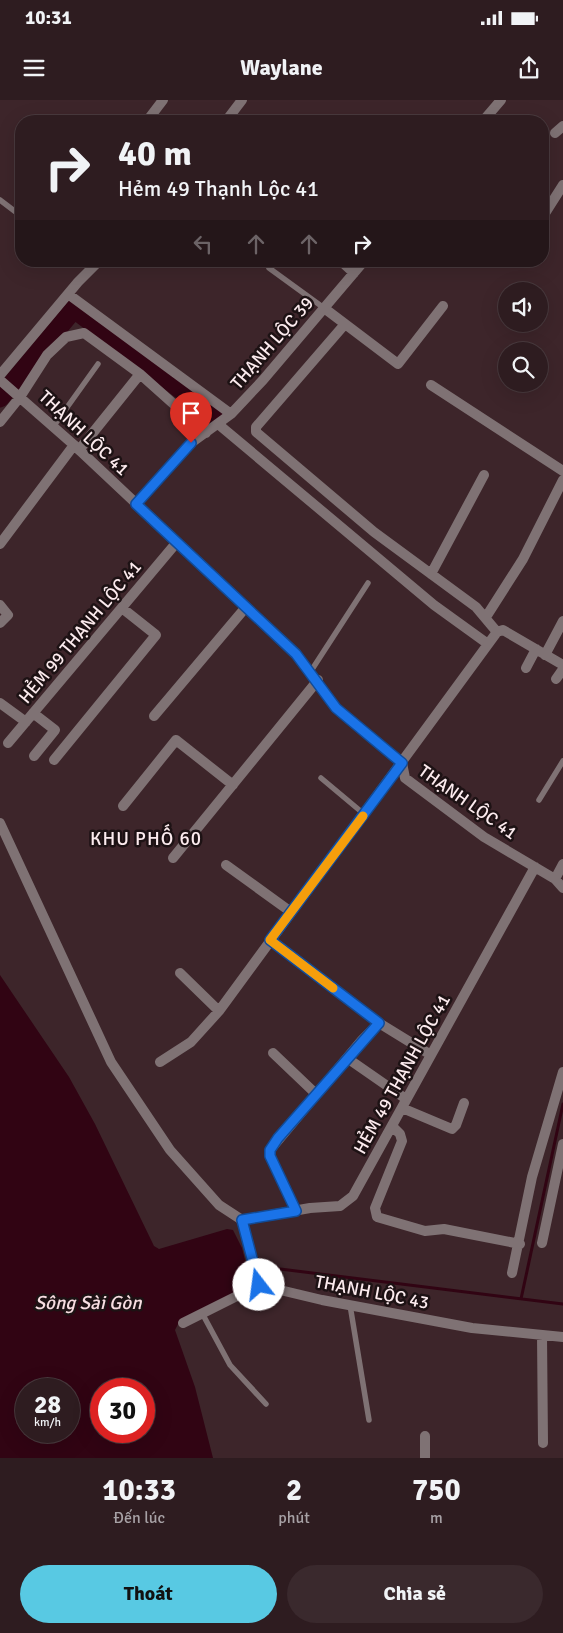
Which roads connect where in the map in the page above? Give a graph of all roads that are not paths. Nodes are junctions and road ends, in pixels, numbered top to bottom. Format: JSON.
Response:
{"nodes":[{"id":1,"x":163,"y":100,"type":"edge"},
{"id":2,"x":242,"y":100,"type":"edge"},
{"id":3,"x":502,"y":100,"type":"edge"},
{"id":4,"x":152,"y":115,"type":"edge"},
{"id":5,"x":231,"y":115,"type":"edge"},
{"id":6,"x":488,"y":115,"type":"edge"},
{"id":7,"x":563,"y":185,"type":"edge"},
{"id":8,"x":0,"y":200,"type":"edge"},
{"id":9,"x":549,"y":207,"type":"edge"},
{"id":10,"x":15,"y":211,"type":"edge"},
{"id":11,"x":88,"y":267,"type":"edge"},
{"id":12,"x":348,"y":267,"type":"edge"},
{"id":13,"x":359,"y":267,"type":"edge"},
{"id":14,"x":269,"y":268,"type":"dead end"},
{"id":15,"x":91,"y":269,"type":"joint"},
{"id":16,"x":354,"y":272,"type":"junction"},
{"id":17,"x":68,"y":294,"type":"junction"},
{"id":18,"x":443,"y":306,"type":"dead end"},
{"id":19,"x":324,"y":308,"type":"junction"},
{"id":20,"x":346,"y":324,"type":"junction"},
{"id":21,"x":98,"y":364,"type":"dead end"},
{"id":22,"x":140,"y":374,"type":"junction"},
{"id":23,"x":0,"y":375,"type":"edge"},
{"id":24,"x":0,"y":380,"type":"edge"},
{"id":25,"x":431,"y":385,"type":"dead end"},
{"id":26,"x":18,"y":395,"type":"junction"},
{"id":27,"x":231,"y":414,"type":"junction"},
{"id":28,"x":0,"y":422,"type":"edge"},
{"id":29,"x":218,"y":424,"type":"junction"},
{"id":30,"x":53,"y":427,"type":"junction"},
{"id":31,"x":206,"y":433,"type":"junction"},
{"id":32,"x":77,"y":448,"type":"junction"},
{"id":33,"x":563,"y":472,"type":"edge"},
{"id":34,"x":484,"y":475,"type":"dead end"},
{"id":35,"x":563,"y":480,"type":"edge"},
{"id":36,"x":136,"y":504,"type":"junction"},
{"id":37,"x":177,"y":542,"type":"junction"},
{"id":38,"x":0,"y":544,"type":"edge"},
{"id":39,"x":431,"y":574,"type":"junction"},
{"id":40,"x":368,"y":584,"type":"dead end"},
{"id":41,"x":0,"y":606,"type":"edge"},
{"id":42,"x":246,"y":607,"type":"junction"},
{"id":43,"x":122,"y":608,"type":"junction"},
{"id":44,"x":486,"y":617,"type":"junction"},
{"id":45,"x":563,"y":621,"type":"edge"},
{"id":46,"x":0,"y":623,"type":"edge"},
{"id":47,"x":497,"y":632,"type":"junction"},
{"id":48,"x":488,"y":644,"type":"junction"},
{"id":49,"x":541,"y":652,"type":"junction"},
{"id":50,"x":563,"y":667,"type":"edge"},
{"id":51,"x":526,"y":668,"type":"dead end"},
{"id":52,"x":311,"y":671,"type":"junction"},
{"id":53,"x":556,"y":679,"type":"dead end"},
{"id":54,"x":318,"y":680,"type":"junction"},
{"id":55,"x":0,"y":703,"type":"edge"},
{"id":56,"x":33,"y":713,"type":"junction"},
{"id":57,"x":154,"y":716,"type":"dead end"},
{"id":58,"x":26,"y":722,"type":"junction"},
{"id":59,"x":8,"y":742,"type":"dead end"},
{"id":60,"x":34,"y":756,"type":"dead end"},
{"id":61,"x":54,"y":760,"type":"dead end"},
{"id":62,"x":563,"y":761,"type":"edge"},
{"id":63,"x":402,"y":763,"type":"junction"},
{"id":64,"x":321,"y":778,"type":"dead end"},
{"id":65,"x":233,"y":785,"type":"junction"},
{"id":66,"x":539,"y":800,"type":"dead end"},
{"id":67,"x":123,"y":806,"type":"dead end"},
{"id":68,"x":364,"y":814,"type":"junction"},
{"id":69,"x":0,"y":823,"type":"edge"},
{"id":70,"x":173,"y":858,"type":"dead end"},
{"id":71,"x":563,"y":864,"type":"edge"},
{"id":72,"x":226,"y":866,"type":"dead end"},
{"id":73,"x":535,"y":867,"type":"junction"},
{"id":74,"x":554,"y":879,"type":"junction"},
{"id":75,"x":563,"y":888,"type":"edge"},
{"id":76,"x":291,"y":912,"type":"junction"},
{"id":77,"x":270,"y":940,"type":"junction"},
{"id":78,"x":180,"y":973,"type":"dead end"},
{"id":79,"x":219,"y":1011,"type":"junction"},
{"id":80,"x":379,"y":1023,"type":"junction"},
{"id":81,"x":273,"y":1053,"type":"dead end"},
{"id":82,"x":431,"y":1055,"type":"junction"},
{"id":83,"x":347,"y":1058,"type":"junction"},
{"id":84,"x":160,"y":1062,"type":"dead end"},
{"id":85,"x":563,"y":1072,"type":"edge"},
{"id":86,"x":316,"y":1094,"type":"junction"},
{"id":87,"x":404,"y":1103,"type":"junction"},
{"id":88,"x":464,"y":1104,"type":"dead end"},
{"id":89,"x":392,"y":1126,"type":"junction"},
{"id":90,"x":563,"y":1144,"type":"edge"},
{"id":91,"x":296,"y":1211,"type":"junction"},
{"id":92,"x":242,"y":1220,"type":"junction"},
{"id":93,"x":542,"y":1243,"type":"dead end"},
{"id":94,"x":520,"y":1244,"type":"junction"},
{"id":95,"x":512,"y":1273,"type":"dead end"},
{"id":96,"x":259,"y":1285,"type":"junction"},
{"id":97,"x":350,"y":1305,"type":"junction"},
{"id":98,"x":202,"y":1313,"type":"junction"},
{"id":99,"x":183,"y":1323,"type":"dead end"},
{"id":100,"x":542,"y":1335,"type":"junction"},
{"id":101,"x":563,"y":1337,"type":"edge"},
{"id":102,"x":266,"y":1404,"type":"dead end"},
{"id":103,"x":369,"y":1420,"type":"dead end"},
{"id":104,"x":425,"y":1436,"type":"dead end"},
{"id":105,"x":543,"y":1443,"type":"dead end"},
{"id":106,"x":425,"y":1458,"type":"edge"}],
"edges":[{"from":1,"to":4,"type":"street"},
{"from":2,"to":5,"type":"street"},
{"from":3,"to":6,"type":"street"},
{"from":7,"to":9,"type":"street"},
{"from":8,"to":10,"type":"lane"},
{"from":11,"to":15,"type":"lane"},
{"from":12,"to":16,"type":"street"},
{"from":13,"to":16,"type":"street","name":"THẠNH LỘC 39"},
{"from":14,"to":19,"type":"lane"},
{"from":15,"to":17,"type":"street"},
{"from":16,"to":19,"type":"street","name":"THẠNH LỘC 39"},
{"from":17,"to":23,"type":"street"},
{"from":17,"to":27,"type":"street"},
{"from":18,"to":20,"type":"street"},
{"from":19,"to":20,"type":"street"},
{"from":19,"to":27,"type":"street","name":"THẠNH LỘC 39"},
{"from":20,"to":39,"type":"street"},
{"from":21,"to":30,"type":"lane"},
{"from":22,"to":26,"type":"street"},
{"from":22,"to":31,"type":"street"},
{"from":22,"to":32,"type":"street"},
{"from":24,"to":26,"type":"street","name":"THẠNH LỘC 41"},
{"from":25,"to":33,"type":"street"},
{"from":26,"to":28,"type":"street"},
{"from":26,"to":30,"type":"street","name":"THẠNH LỘC 41"},
{"from":27,"to":29,"type":"street","name":"THẠNH LỘC 39"},
{"from":29,"to":31,"type":"street","name":"THẠNH LỘC 39"},
{"from":29,"to":48,"type":"street"},
{"from":30,"to":32,"type":"street","name":"THẠNH LỘC 41"},
{"from":31,"to":36,"type":"street","name":"THẠNH LỘC 39"},
{"from":32,"to":36,"type":"street","name":"THẠNH LỘC 41"},
{"from":32,"to":38,"type":"street"},
{"from":34,"to":39,"type":"street"},
{"from":35,"to":44,"type":"street"},
{"from":36,"to":37,"type":"street","name":"THẠNH LỘC 41"},
{"from":37,"to":42,"type":"street","name":"THẠNH LỘC 41"},
{"from":37,"to":43,"type":"street","name":"HẺM 99 THẠNH LỘC 41"},
{"from":39,"to":44,"type":"street"},
{"from":40,"to":52,"type":"lane"},
{"from":41,"to":46,"type":"street"},
{"from":42,"to":52,"type":"street","name":"THẠNH LỘC 41"},
{"from":42,"to":57,"type":"street"},
{"from":43,"to":56,"type":"street","name":"HẺM 99 THẠNH LỘC 41"},
{"from":43,"to":61,"type":"street"},
{"from":44,"to":47,"type":"street"},
{"from":45,"to":49,"type":"street"},
{"from":47,"to":48,"type":"street"},
{"from":47,"to":49,"type":"street"},
{"from":48,"to":63,"type":"street"},
{"from":49,"to":50,"type":"street"},
{"from":49,"to":51,"type":"street"},
{"from":50,"to":53,"type":"street"},
{"from":52,"to":54,"type":"street","name":"THẠNH LỘC 41"},
{"from":54,"to":63,"type":"street","name":"THẠNH LỘC 41"},
{"from":54,"to":65,"type":"street"},
{"from":55,"to":58,"type":"street"},
{"from":56,"to":58,"type":"street","name":"HẺM 99 THẠNH LỘC 41"},
{"from":56,"to":60,"type":"street"},
{"from":58,"to":59,"type":"street","name":"HẺM 99 THẠNH LỘC 41"},
{"from":62,"to":66,"type":"lane"},
{"from":63,"to":68,"type":"street"},
{"from":63,"to":73,"type":"street","name":"THẠNH LỘC 41"},
{"from":64,"to":68,"type":"lane"},
{"from":65,"to":67,"type":"street"},
{"from":65,"to":70,"type":"street"},
{"from":68,"to":76,"type":"street"},
{"from":69,"to":92,"type":"street"},
{"from":71,"to":74,"type":"street"},
{"from":72,"to":76,"type":"street"},
{"from":73,"to":74,"type":"street","name":"THẠNH LỘC 41"},
{"from":73,"to":82,"type":"street","name":"HẺM 49 THẠNH LỘC 41"},
{"from":74,"to":75,"type":"street","name":"THẠNH LỘC 41"},
{"from":76,"to":77,"type":"street"},
{"from":77,"to":79,"type":"street"},
{"from":77,"to":80,"type":"street"},
{"from":78,"to":79,"type":"street"},
{"from":79,"to":84,"type":"street"},
{"from":80,"to":82,"type":"street"},
{"from":80,"to":83,"type":"street"},
{"from":81,"to":86,"type":"street"},
{"from":82,"to":87,"type":"street","name":"HẺM 49 THẠNH LỘC 41"},
{"from":83,"to":86,"type":"street"},
{"from":83,"to":87,"type":"street"},
{"from":85,"to":94,"type":"street"},
{"from":86,"to":91,"type":"street"},
{"from":87,"to":88,"type":"street"},
{"from":87,"to":89,"type":"street","name":"HẺM 49 THẠNH LỘC 41"},
{"from":89,"to":91,"type":"street","name":"HẺM 49 THẠNH LỘC 41"},
{"from":89,"to":94,"type":"street"},
{"from":90,"to":93,"type":"street"},
{"from":91,"to":92,"type":"street","name":"HẺM 49 THẠNH LỘC 41"},
{"from":92,"to":96,"type":"street"},
{"from":94,"to":95,"type":"street"},
{"from":96,"to":97,"type":"street","name":"THẠNH LỘC 43"},
{"from":96,"to":98,"type":"street"},
{"from":97,"to":100,"type":"street","name":"THẠNH LỘC 43"},
{"from":97,"to":103,"type":"lane"},
{"from":98,"to":99,"type":"street"},
{"from":98,"to":102,"type":"lane"},
{"from":100,"to":101,"type":"street","name":"THẠNH LỘC 43"},
{"from":100,"to":105,"type":"street"},
{"from":104,"to":106,"type":"street"}]}
